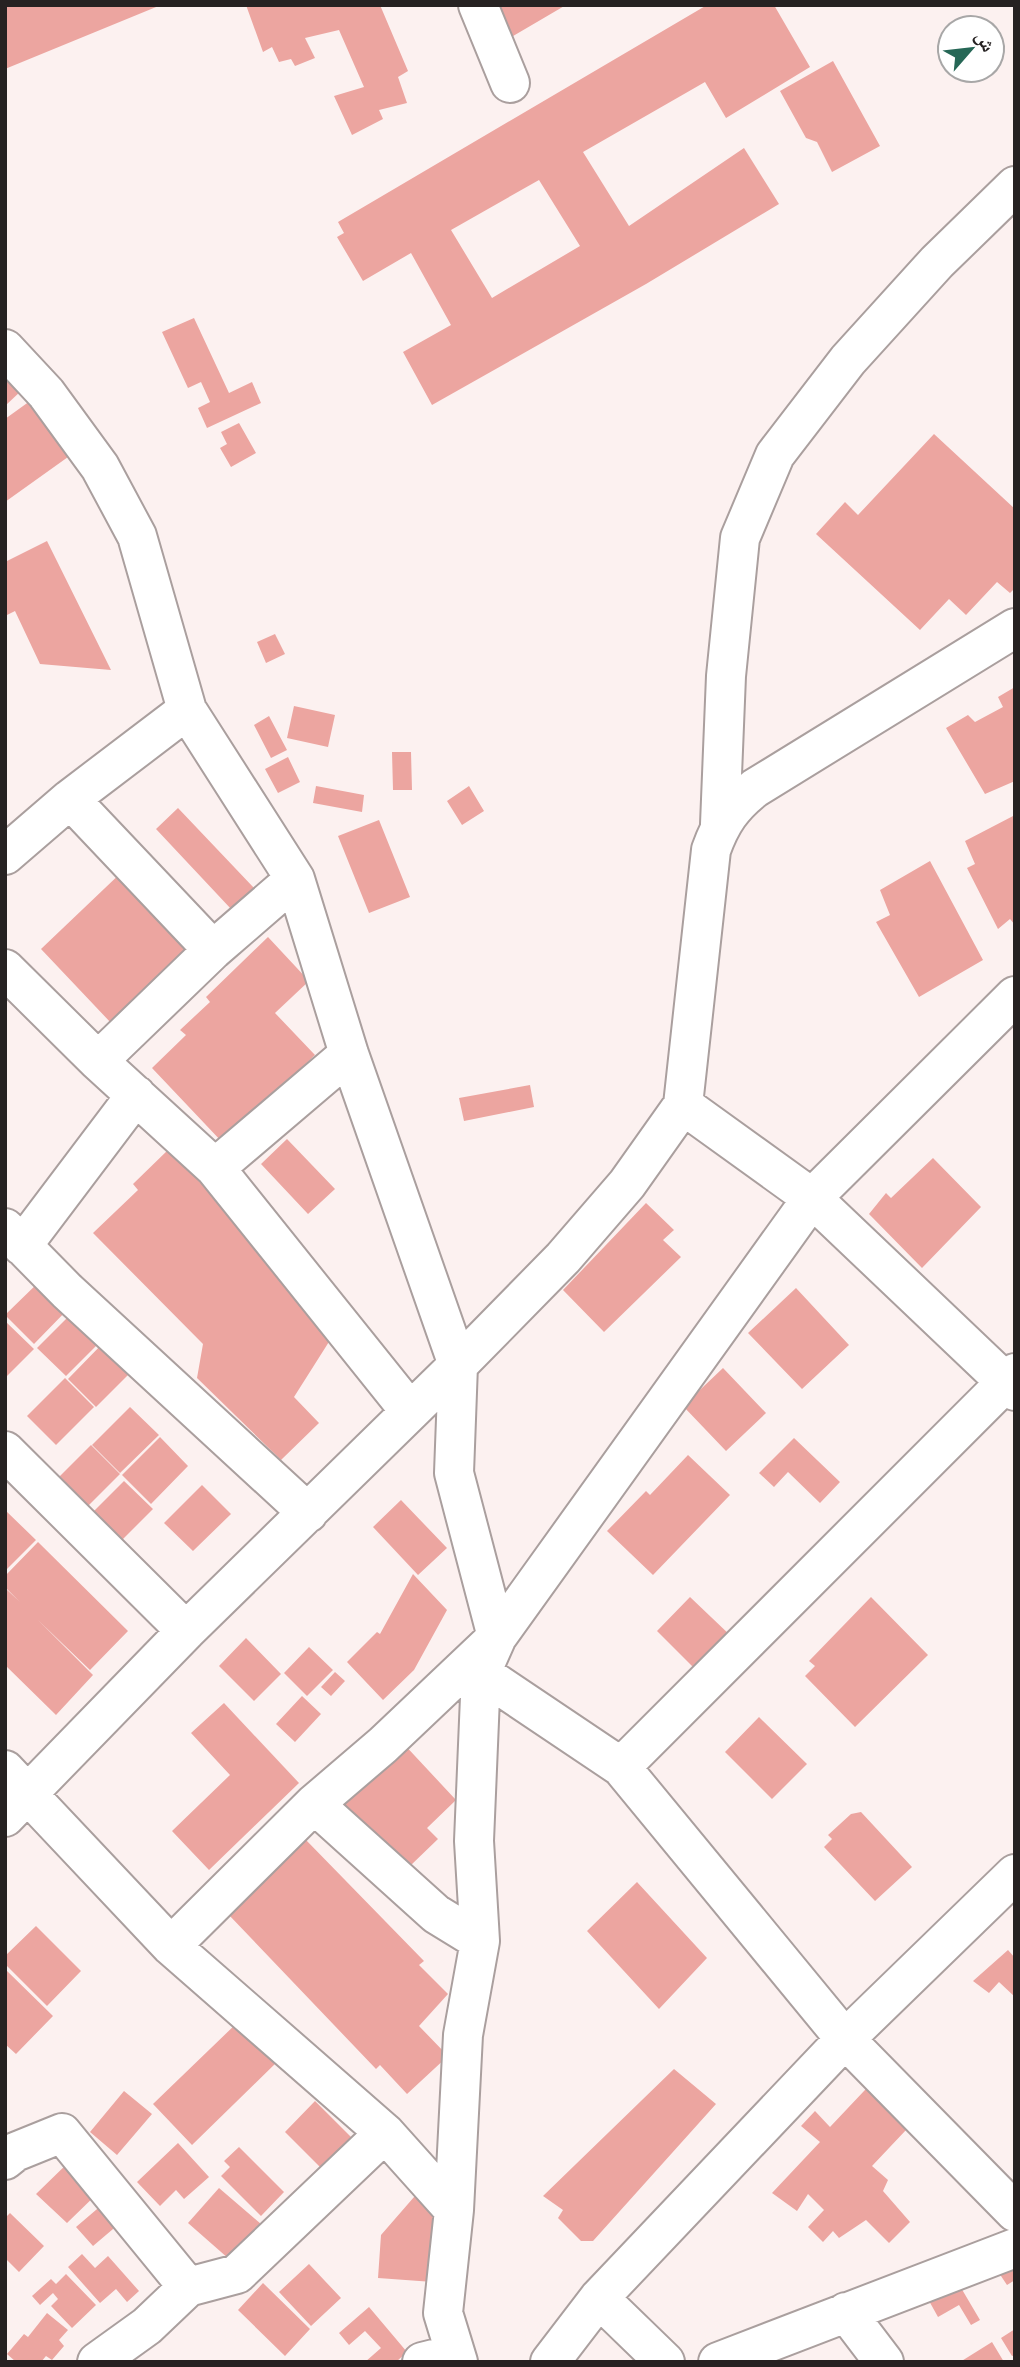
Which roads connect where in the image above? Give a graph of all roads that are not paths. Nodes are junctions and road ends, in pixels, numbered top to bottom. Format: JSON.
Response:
{"nodes":[{"id":1,"x":478,"y":5,"type":"edge"},
{"id":2,"x":510,"y":83,"type":"dead end"},
{"id":3,"x":1015,"y":186,"type":"edge"},
{"id":4,"x":5,"y":349,"type":"edge"},
{"id":5,"x":1015,"y":628,"type":"edge"},
{"id":6,"x":187,"y":710,"type":"junction"},
{"id":7,"x":70,"y":799,"type":"junction"},
{"id":8,"x":720,"y":824,"type":"junction"},
{"id":9,"x":5,"y":855,"type":"edge"},
{"id":10,"x":295,"y":880,"type":"junction"},
{"id":11,"x":213,"y":950,"type":"junction"},
{"id":12,"x":5,"y":970,"type":"edge"},
{"id":13,"x":1015,"y":996,"type":"edge"},
{"id":14,"x":349,"y":1054,"type":"junction"},
{"id":15,"x":98,"y":1061,"type":"junction"},
{"id":16,"x":136,"y":1095,"type":"junction"},
{"id":17,"x":683,"y":1105,"type":"junction"},
{"id":18,"x":215,"y":1168,"type":"junction"},
{"id":19,"x":812,"y":1198,"type":"junction"},
{"id":20,"x":14,"y":1237,"type":"edge"},
{"id":21,"x":458,"y":1365,"type":"junction"},
{"id":22,"x":1012,"y":1382,"type":"edge"},
{"id":23,"x":409,"y":1410,"type":"junction"},
{"id":24,"x":5,"y":1451,"type":"edge"},
{"id":25,"x":308,"y":1513,"type":"junction"},
{"id":26,"x":186,"y":1631,"type":"junction"},
{"id":27,"x":497,"y":1637,"type":"junction"},
{"id":28,"x":481,"y":1673,"type":"junction"},
{"id":29,"x":621,"y":1767,"type":"junction"},
{"id":30,"x":13,"y":1793,"type":"edge"},
{"id":31,"x":314,"y":1804,"type":"junction"},
{"id":32,"x":1015,"y":1874,"type":"edge"},
{"id":33,"x":480,"y":1941,"type":"junction"},
{"id":34,"x":171,"y":1946,"type":"junction"},
{"id":35,"x":845,"y":2039,"type":"junction"},
{"id":36,"x":385,"y":2133,"type":"junction"},
{"id":37,"x":5,"y":2160,"type":"edge"},
{"id":38,"x":453,"y":2210,"type":"junction"},
{"id":39,"x":1015,"y":2212,"type":"edge"},
{"id":40,"x":1015,"y":2248,"type":"edge"},
{"id":41,"x":188,"y":2287,"type":"junction"},
{"id":42,"x":599,"y":2298,"type":"junction"},
{"id":43,"x":846,"y":2312,"type":"junction"},
{"id":44,"x":97,"y":2362,"type":"edge"},
{"id":45,"x":422,"y":2362,"type":"edge"},
{"id":46,"x":458,"y":2362,"type":"edge"},
{"id":47,"x":550,"y":2362,"type":"edge"},
{"id":48,"x":665,"y":2362,"type":"edge"},
{"id":49,"x":718,"y":2362,"type":"edge"},
{"id":50,"x":884,"y":2362,"type":"edge"}],
"edges":[{"from":1,"to":2,"type":"street"},
{"from":3,"to":8,"type":"street"},
{"from":4,"to":6,"type":"street"},
{"from":5,"to":8,"type":"street"},
{"from":6,"to":7,"type":"street"},
{"from":6,"to":10,"type":"street"},
{"from":7,"to":9,"type":"street"},
{"from":7,"to":11,"type":"street"},
{"from":8,"to":17,"type":"street"},
{"from":10,"to":11,"type":"street"},
{"from":10,"to":14,"type":"street"},
{"from":11,"to":15,"type":"street"},
{"from":12,"to":15,"type":"street"},
{"from":13,"to":19,"type":"street"},
{"from":14,"to":18,"type":"street"},
{"from":14,"to":21,"type":"street"},
{"from":15,"to":16,"type":"street"},
{"from":16,"to":18,"type":"street"},
{"from":16,"to":20,"type":"street"},
{"from":17,"to":19,"type":"street"},
{"from":17,"to":21,"type":"street"},
{"from":18,"to":23,"type":"street"},
{"from":19,"to":22,"type":"street"},
{"from":19,"to":27,"type":"street"},
{"from":20,"to":25,"type":"street"},
{"from":21,"to":23,"type":"street"},
{"from":21,"to":27,"type":"street"},
{"from":22,"to":29,"type":"street"},
{"from":23,"to":25,"type":"street"},
{"from":24,"to":26,"type":"street"},
{"from":25,"to":26,"type":"street"},
{"from":26,"to":30,"type":"street"},
{"from":27,"to":28,"type":"street"},
{"from":27,"to":31,"type":"street"},
{"from":28,"to":29,"type":"street"},
{"from":28,"to":33,"type":"street"},
{"from":29,"to":35,"type":"street"},
{"from":30,"to":34,"type":"street"},
{"from":31,"to":33,"type":"street"},
{"from":31,"to":34,"type":"street"},
{"from":32,"to":35,"type":"street"},
{"from":33,"to":38,"type":"street"},
{"from":34,"to":36,"type":"street"},
{"from":35,"to":39,"type":"street"},
{"from":35,"to":42,"type":"street"},
{"from":36,"to":38,"type":"street"},
{"from":36,"to":41,"type":"street"},
{"from":37,"to":41,"type":"street"},
{"from":38,"to":46,"type":"street"},
{"from":40,"to":43,"type":"street"},
{"from":41,"to":44,"type":"street"},
{"from":42,"to":47,"type":"street"},
{"from":42,"to":48,"type":"street"},
{"from":43,"to":49,"type":"street"},
{"from":43,"to":50,"type":"street"},
{"from":45,"to":46,"type":"street"}]}
